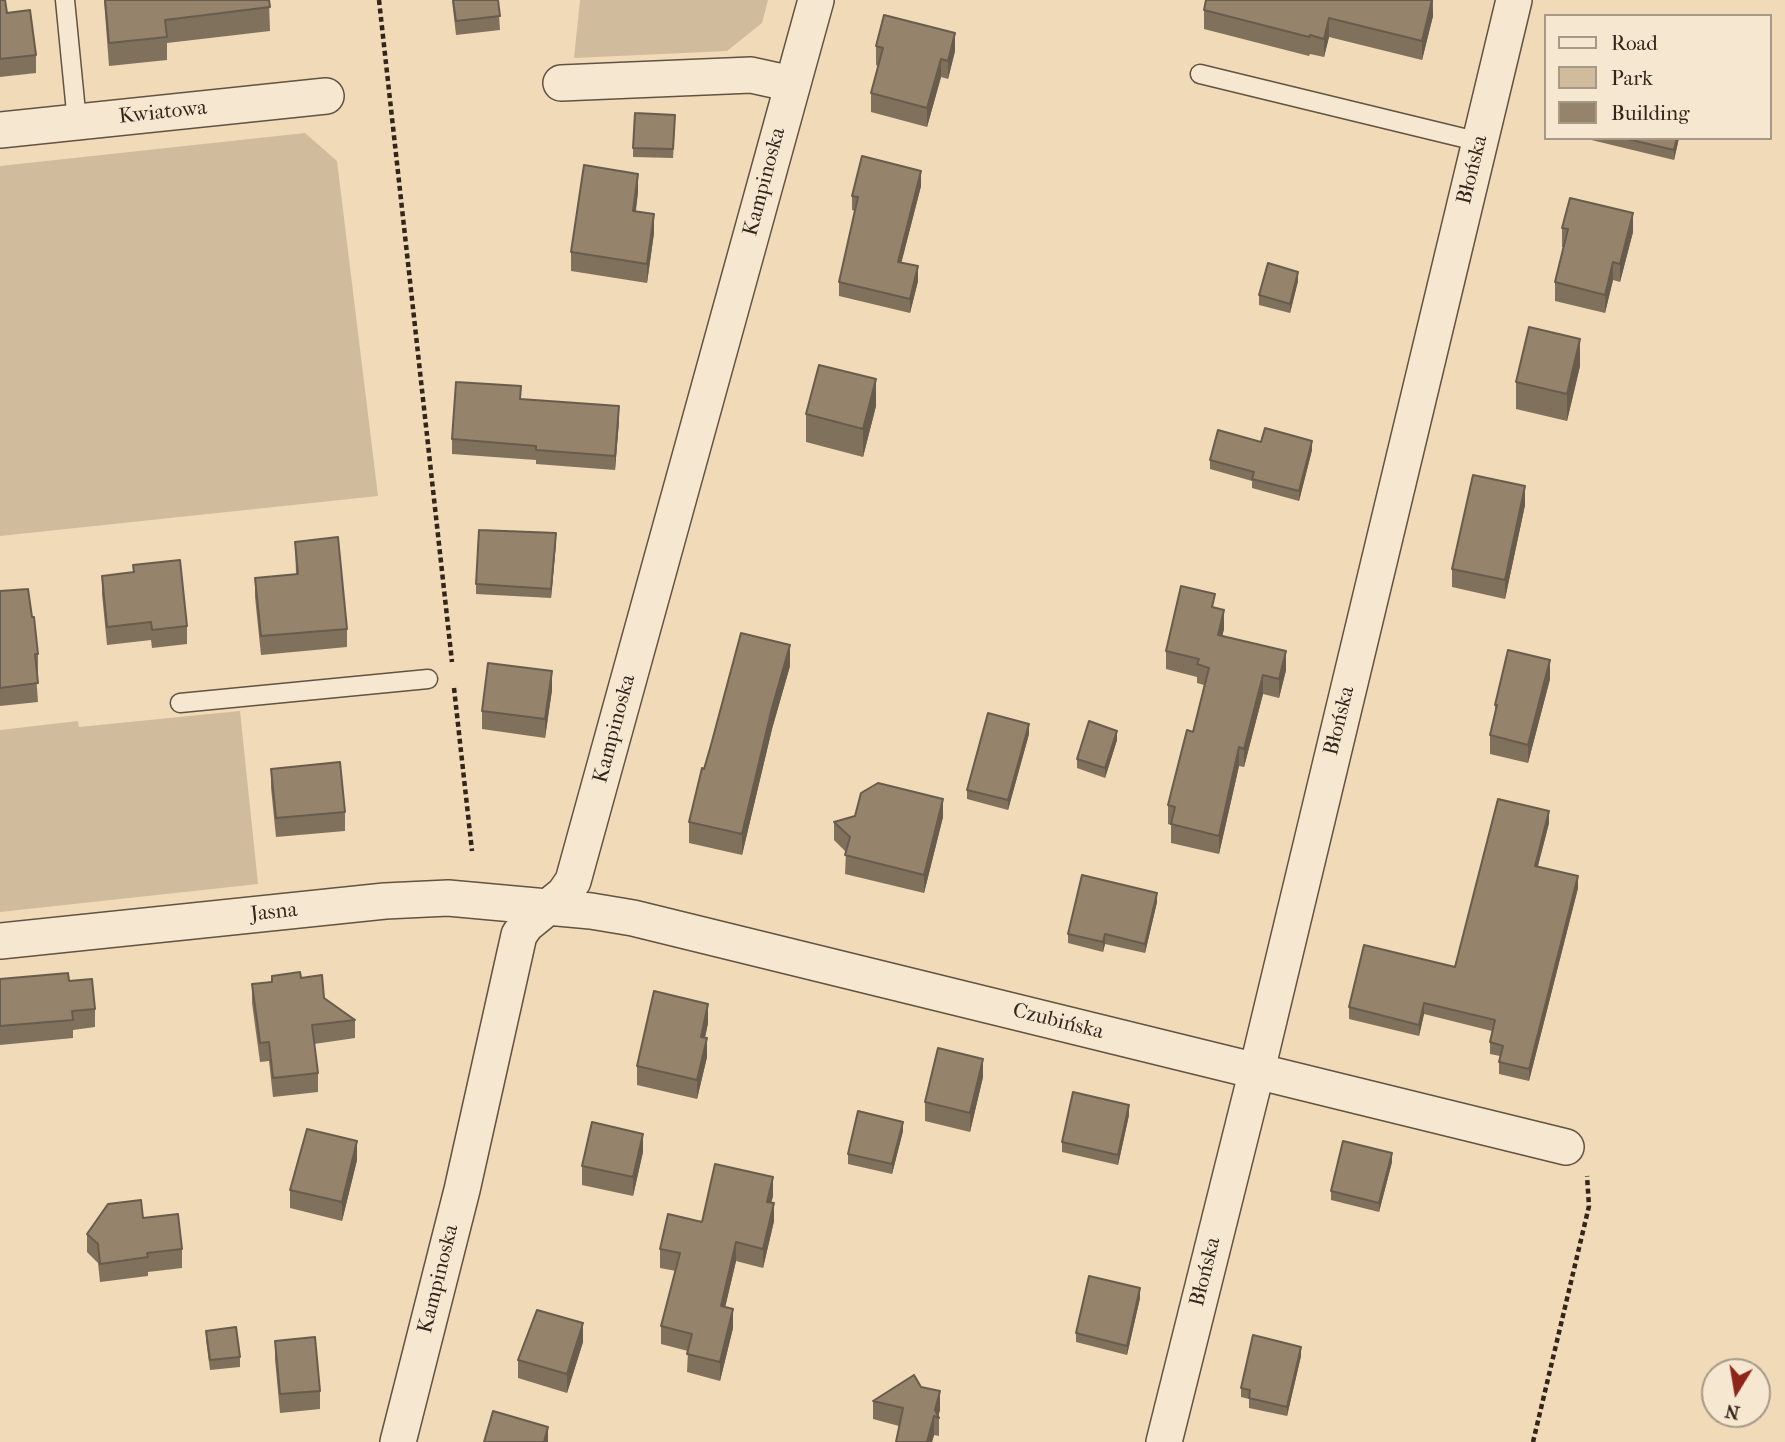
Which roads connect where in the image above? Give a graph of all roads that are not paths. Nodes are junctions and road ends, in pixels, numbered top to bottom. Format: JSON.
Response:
{"nodes":[{"id":1,"x":65,"y":0,"type":"edge"},
{"id":2,"x":816,"y":0,"type":"edge"},
{"id":3,"x":1514,"y":0,"type":"edge"},
{"id":4,"x":1200,"y":74,"type":"dead end"},
{"id":5,"x":561,"y":83,"type":"dead end"},
{"id":6,"x":792,"y":84,"type":"junction"},
{"id":7,"x":326,"y":96,"type":"dead end"},
{"id":8,"x":77,"y":122,"type":"junction"},
{"id":9,"x":0,"y":130,"type":"edge"},
{"id":10,"x":1480,"y":142,"type":"junction"},
{"id":11,"x":428,"y":680,"type":"dead end"},
{"id":12,"x":180,"y":703,"type":"dead end"},
{"id":13,"x":549,"y":907,"type":"junction"},
{"id":14,"x":0,"y":941,"type":"edge"},
{"id":15,"x":1257,"y":1070,"type":"junction"},
{"id":16,"x":1566,"y":1147,"type":"road end"},
{"id":17,"x":398,"y":1442,"type":"edge"},
{"id":18,"x":1164,"y":1442,"type":"edge"}],
"edges":[{"from":1,"to":8,"type":"lane"},
{"from":2,"to":6,"type":"street","name":"Kampinoska"},
{"from":3,"to":10,"type":"street","name":"Błońska"},
{"from":4,"to":10,"type":"lane"},
{"from":5,"to":6,"type":"street"},
{"from":6,"to":13,"type":"street","name":"Kampinoska"},
{"from":7,"to":8,"type":"street","name":"Kwiatowa"},
{"from":8,"to":9,"type":"street","name":"Kwiatowa"},
{"from":10,"to":15,"type":"street","name":"Błońska"},
{"from":11,"to":12,"type":"lane"},
{"from":13,"to":14,"type":"street","name":"Jasna"},
{"from":13,"to":15,"type":"street","name":"Czubińska"},
{"from":13,"to":17,"type":"street","name":"Kampinoska"},
{"from":15,"to":16,"type":"street","name":"Czubińska"},
{"from":15,"to":18,"type":"street","name":"Błońska"}]}
